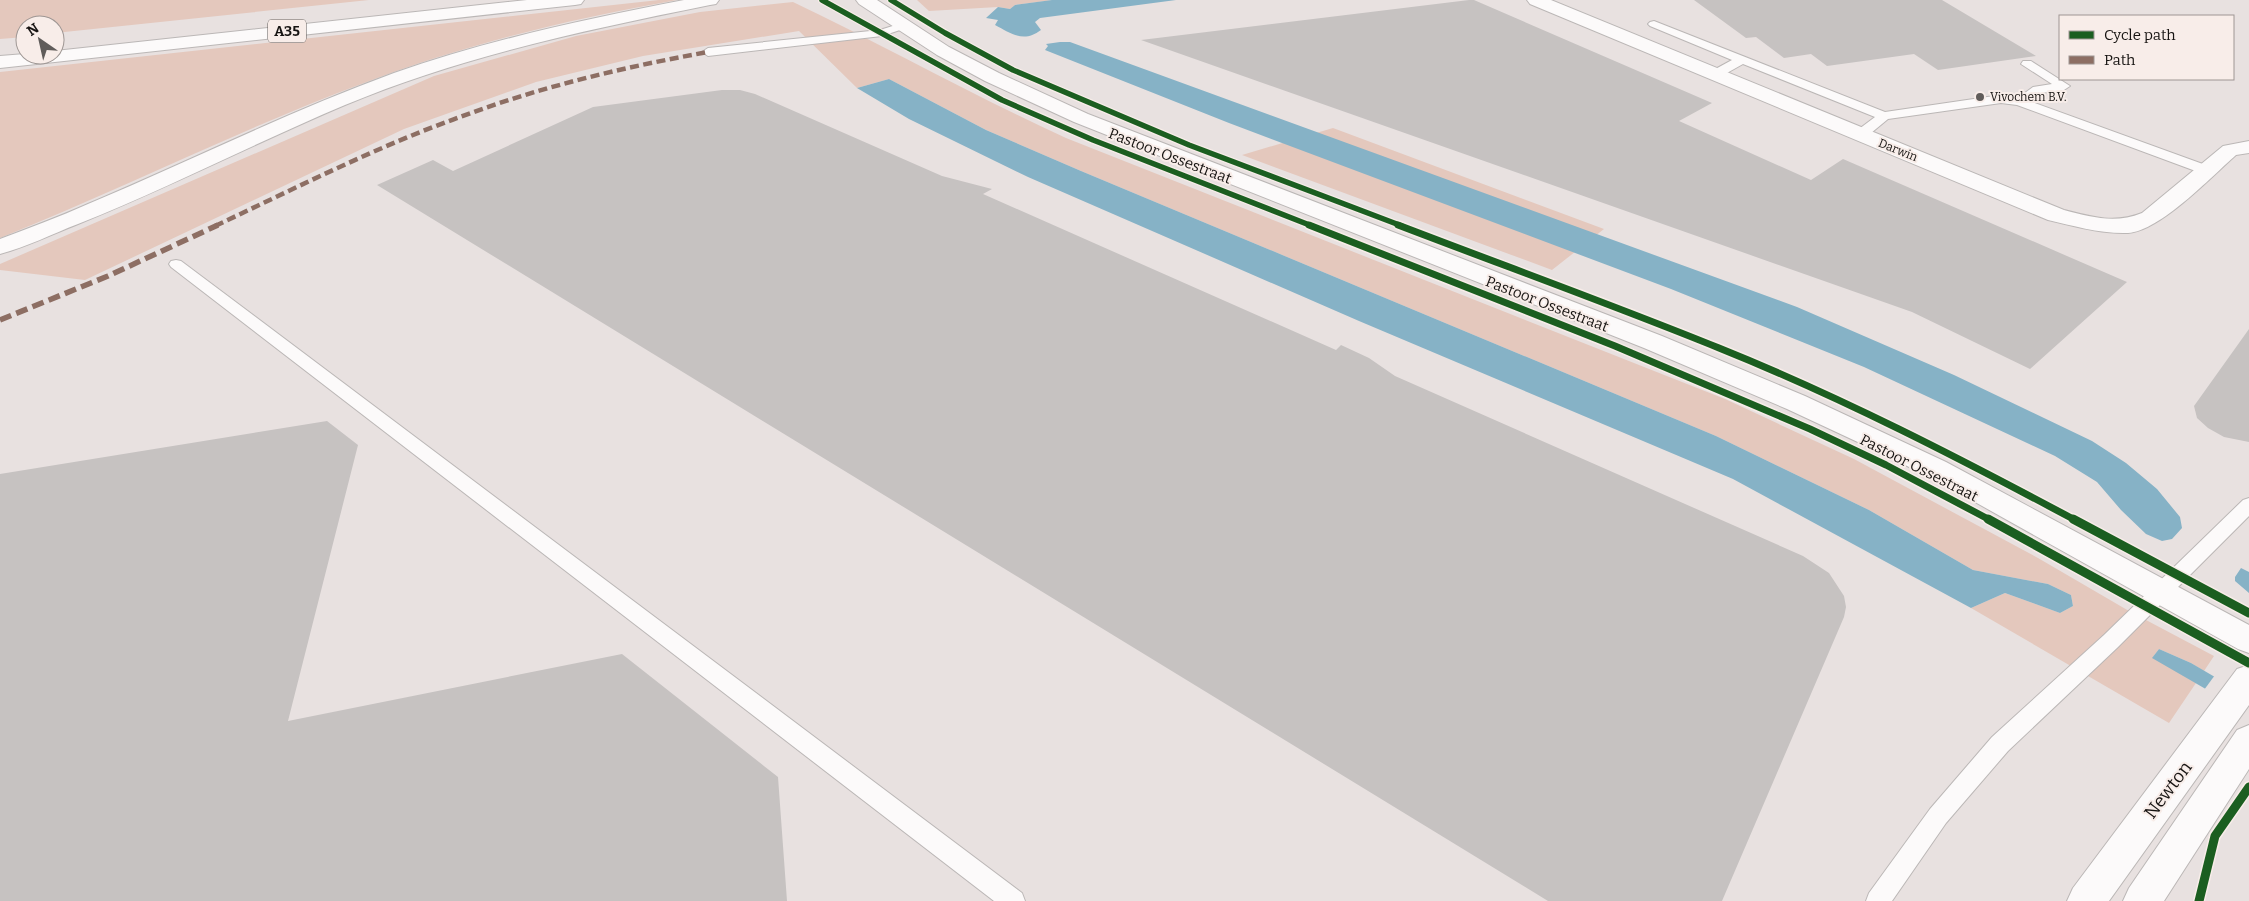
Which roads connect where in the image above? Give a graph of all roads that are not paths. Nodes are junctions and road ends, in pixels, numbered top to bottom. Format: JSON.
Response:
{"nodes":[{"id":1,"x":450,"y":0,"type":"edge"},
{"id":2,"x":575,"y":0,"type":"edge"},
{"id":3,"x":710,"y":0,"type":"edge"},
{"id":4,"x":865,"y":0,"type":"edge"},
{"id":5,"x":1536,"y":0,"type":"edge"},
{"id":6,"x":1654,"y":24,"type":"dead end"},
{"id":7,"x":902,"y":26,"type":"junction"},
{"id":8,"x":65,"y":41,"type":"edge"},
{"id":9,"x":15,"y":47,"type":"edge"},
{"id":10,"x":0,"y":48,"type":"edge"},
{"id":11,"x":708,"y":52,"type":"dead end"},
{"id":12,"x":1742,"y":59,"type":"junction"},
{"id":13,"x":0,"y":62,"type":"edge"},
{"id":14,"x":2027,"y":64,"type":"dead end"},
{"id":15,"x":1714,"y":74,"type":"junction"},
{"id":16,"x":2020,"y":102,"type":"junction"},
{"id":17,"x":1884,"y":116,"type":"junction"},
{"id":18,"x":1860,"y":135,"type":"junction"},
{"id":19,"x":2249,"y":147,"type":"edge"},
{"id":20,"x":2206,"y":170,"type":"junction"},
{"id":21,"x":0,"y":247,"type":"edge"},
{"id":22,"x":176,"y":264,"type":"dead end"},
{"id":23,"x":2249,"y":505,"type":"edge"},
{"id":24,"x":2160,"y":591,"type":"junction"},
{"id":25,"x":2249,"y":640,"type":"edge"},
{"id":26,"x":2249,"y":679,"type":"edge"},
{"id":27,"x":2245,"y":745,"type":"edge"},
{"id":28,"x":1013,"y":901,"type":"edge"},
{"id":29,"x":1878,"y":901,"type":"edge"},
{"id":30,"x":2086,"y":901,"type":"edge"},
{"id":31,"x":2142,"y":901,"type":"edge"}],
"edges":[{"from":1,"to":8,"type":"main road","number":"A35"},
{"from":2,"to":13,"type":"main road","number":"A35"},
{"from":3,"to":21,"type":"main road"},
{"from":4,"to":7,"type":"main road","name":"Pastoor Ossestraat"},
{"from":5,"to":15,"type":"main road","name":"Darwin"},
{"from":6,"to":12,"type":"lane"},
{"from":7,"to":11,"type":"lane"},
{"from":7,"to":24,"type":"main road","name":"Pastoor Ossestraat"},
{"from":9,"to":10,"type":"main road"},
{"from":12,"to":15,"type":"lane"},
{"from":12,"to":17,"type":"lane"},
{"from":14,"to":16,"type":"lane"},
{"from":15,"to":18,"type":"main road","name":"Darwin"},
{"from":16,"to":17,"type":"lane"},
{"from":16,"to":20,"type":"lane"},
{"from":17,"to":18,"type":"lane"},
{"from":18,"to":20,"type":"main road","name":"Darwin"},
{"from":19,"to":20,"type":"main road","name":"Darwin"},
{"from":22,"to":28,"type":"lane"},
{"from":23,"to":24,"type":"lane"},
{"from":24,"to":25,"type":"main road","name":"Pastoor Ossestraat"},
{"from":24,"to":29,"type":"lane"},
{"from":26,"to":30,"type":"main road","name":"Newton"},
{"from":27,"to":31,"type":"main road"}]}
